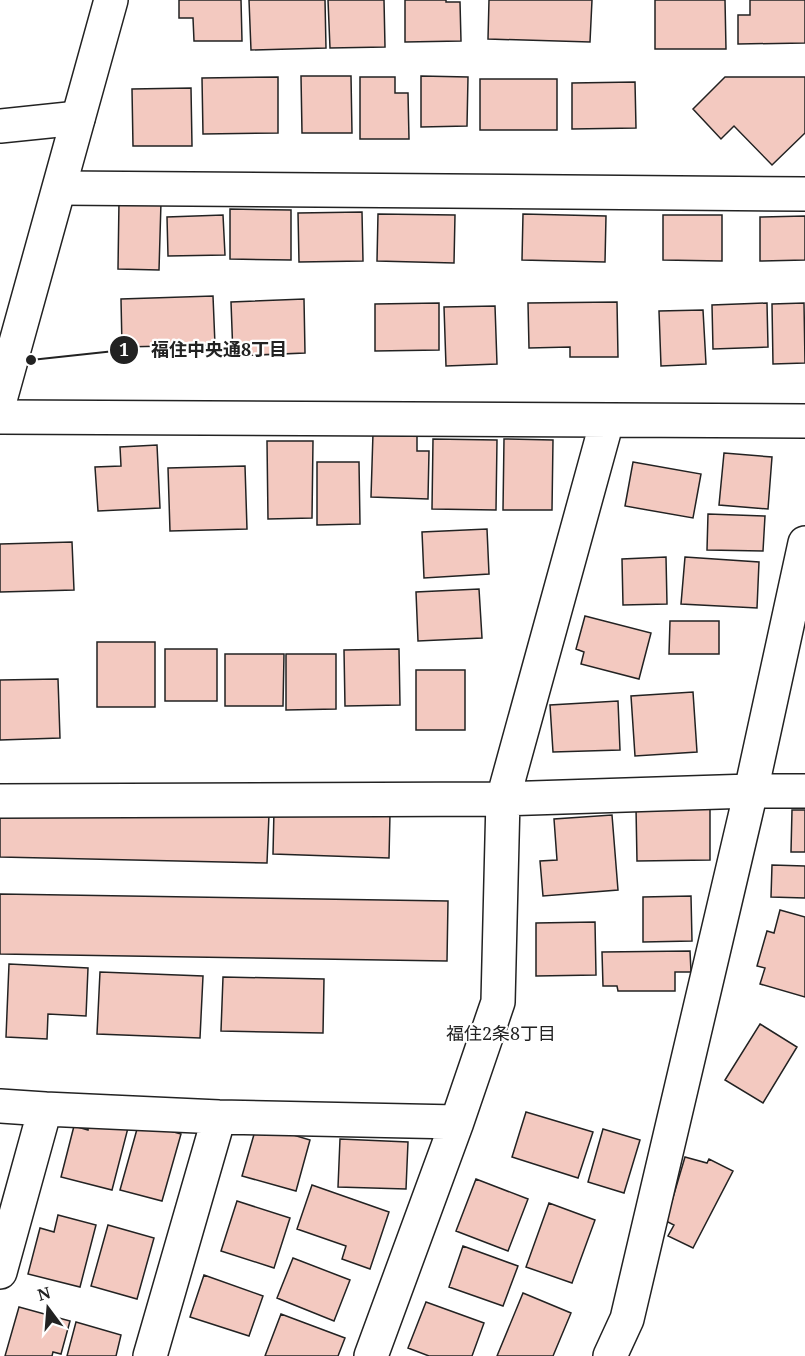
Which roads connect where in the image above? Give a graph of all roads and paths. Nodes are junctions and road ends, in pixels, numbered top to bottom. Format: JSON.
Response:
{"nodes":[{"id":1,"x":111,"y":0,"type":"edge"},
{"id":2,"x":78,"y":118,"type":"junction"},
{"id":3,"x":0,"y":126,"type":"edge"},
{"id":4,"x":60,"y":188,"type":"junction"},
{"id":5,"x":805,"y":194,"type":"edge"},
{"id":6,"x":0,"y":400,"type":"edge"},
{"id":7,"x":0,"y":417,"type":"edge"},
{"id":8,"x":607,"y":420,"type":"junction"},
{"id":9,"x":805,"y":421,"type":"edge"},
{"id":10,"x":805,"y":543,"type":"edge"},
{"id":11,"x":751,"y":791,"type":"junction"},
{"id":12,"x":805,"y":791,"type":"edge"},
{"id":13,"x":503,"y":799,"type":"junction"},
{"id":14,"x":0,"y":801,"type":"edge"},
{"id":15,"x":0,"y":1106,"type":"edge"},
{"id":16,"x":45,"y":1109,"type":"junction"},
{"id":17,"x":219,"y":1117,"type":"junction"},
{"id":18,"x":457,"y":1122,"type":"junction"},
{"id":19,"x":0,"y":1272,"type":"edge"},
{"id":20,"x":150,"y":1356,"type":"edge"},
{"id":21,"x":371,"y":1356,"type":"edge"},
{"id":22,"x":610,"y":1356,"type":"edge"}],
"edges":[{"from":1,"to":2,"type":"street"},
{"from":2,"to":3,"type":"street"},
{"from":2,"to":4,"type":"street"},
{"from":4,"to":5,"type":"street"},
{"from":4,"to":6,"type":"street"},
{"from":7,"to":8,"type":"street"},
{"from":8,"to":9,"type":"street"},
{"from":8,"to":13,"type":"street"},
{"from":10,"to":11,"type":"street"},
{"from":11,"to":12,"type":"street"},
{"from":11,"to":13,"type":"street"},
{"from":11,"to":22,"type":"street"},
{"from":13,"to":14,"type":"street"},
{"from":13,"to":18,"type":"street"},
{"from":15,"to":16,"type":"street"},
{"from":16,"to":17,"type":"street"},
{"from":16,"to":19,"type":"street"},
{"from":17,"to":18,"type":"street"},
{"from":17,"to":20,"type":"street"},
{"from":18,"to":21,"type":"street"}]}
